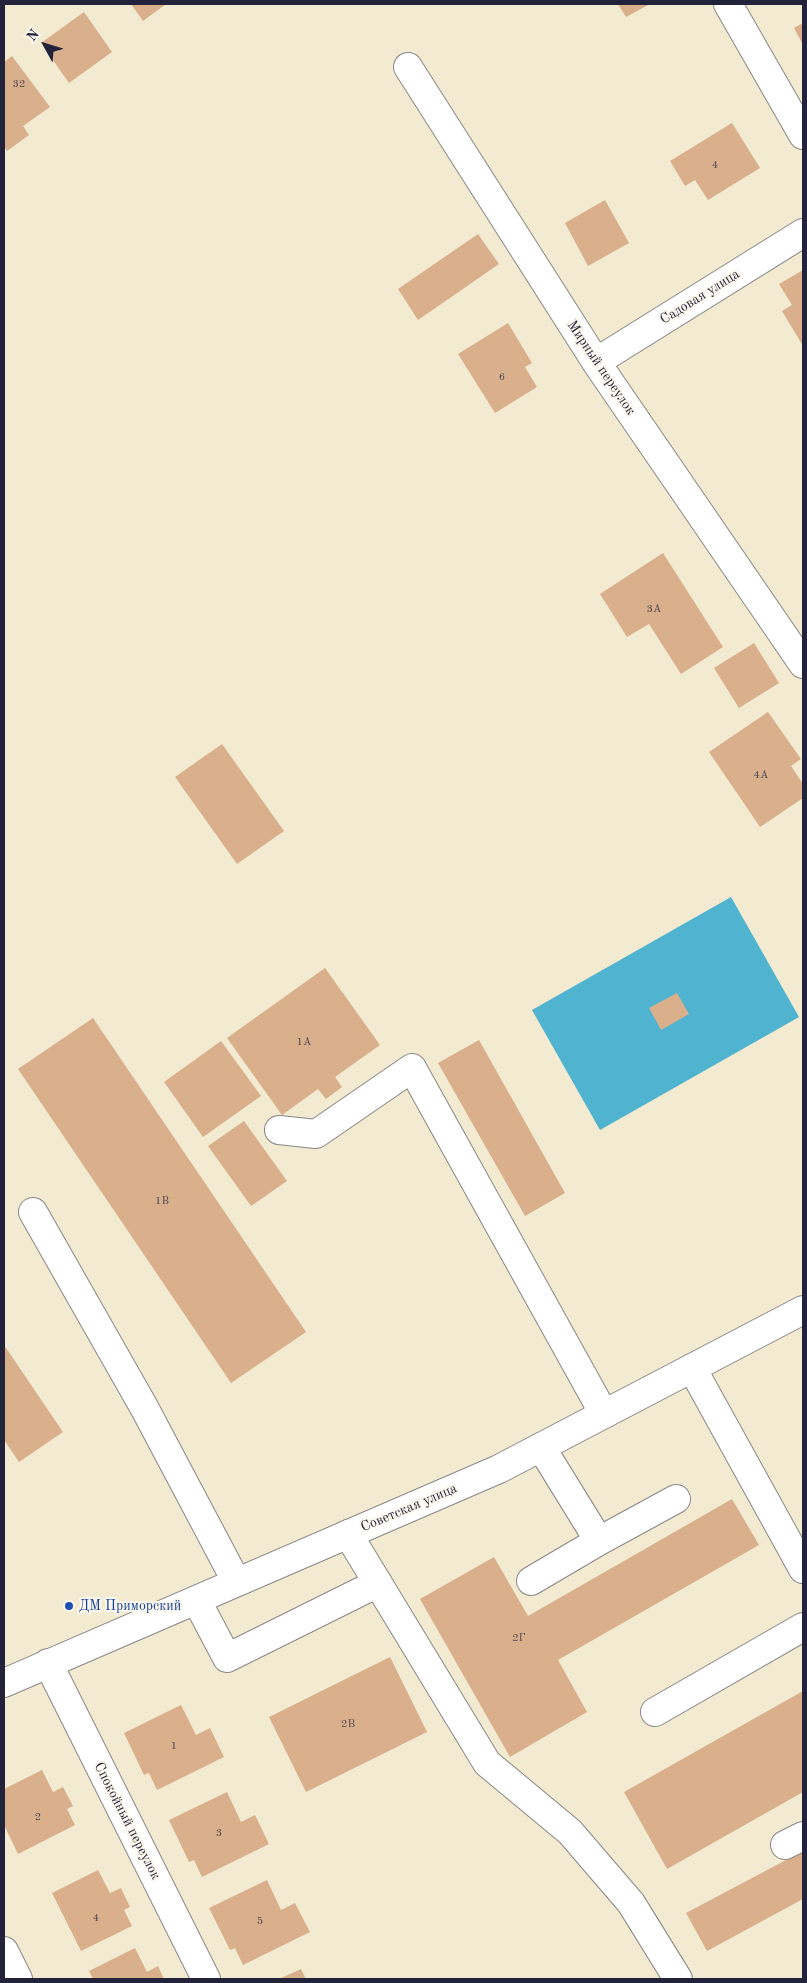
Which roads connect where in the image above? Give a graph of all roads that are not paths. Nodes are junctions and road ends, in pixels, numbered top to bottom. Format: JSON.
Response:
{"nodes":[{"id":1,"x":728,"y":4,"type":"edge"},
{"id":2,"x":408,"y":67,"type":"dead end"},
{"id":3,"x":803,"y":135,"type":"edge"},
{"id":4,"x":803,"y":233,"type":"edge"},
{"id":5,"x":596,"y":362,"type":"junction"},
{"id":6,"x":803,"y":664,"type":"edge"},
{"id":7,"x":279,"y":1130,"type":"dead end"},
{"id":8,"x":33,"y":1212,"type":"dead end"},
{"id":9,"x":803,"y":1310,"type":"edge"},
{"id":10,"x":692,"y":1368,"type":"junction"},
{"id":11,"x":604,"y":1414,"type":"junction"},
{"id":12,"x":541,"y":1447,"type":"junction"},
{"id":13,"x":676,"y":1500,"type":"dead end"},
{"id":14,"x":348,"y":1534,"type":"junction"},
{"id":15,"x":599,"y":1541,"type":"junction"},
{"id":16,"x":803,"y":1569,"type":"edge"},
{"id":17,"x":236,"y":1581,"type":"junction"},
{"id":18,"x":530,"y":1581,"type":"dead end"},
{"id":19,"x":378,"y":1583,"type":"junction"},
{"id":20,"x":197,"y":1600,"type":"junction"},
{"id":21,"x":803,"y":1627,"type":"edge"},
{"id":22,"x":48,"y":1663,"type":"junction"},
{"id":23,"x":5,"y":1679,"type":"edge"},
{"id":24,"x":655,"y":1712,"type":"dead end"},
{"id":25,"x":4,"y":1952,"type":"edge"},
{"id":26,"x":18,"y":1979,"type":"edge"},
{"id":27,"x":206,"y":1979,"type":"edge"},
{"id":28,"x":678,"y":1979,"type":"edge"}],
"edges":[{"from":1,"to":3,"type":"street"},
{"from":2,"to":5,"type":"street","name":"Мирный переулок"},
{"from":4,"to":5,"type":"street","name":"Садовая улица"},
{"from":5,"to":6,"type":"street","name":"Мирный переулок"},
{"from":7,"to":11,"type":"street"},
{"from":8,"to":17,"type":"street"},
{"from":9,"to":10,"type":"street","name":"Советская улица"},
{"from":10,"to":11,"type":"street","name":"Советская улица"},
{"from":10,"to":16,"type":"street"},
{"from":11,"to":12,"type":"street","name":"Советская улица"},
{"from":12,"to":14,"type":"street","name":"Советская улица"},
{"from":12,"to":15,"type":"street"},
{"from":13,"to":15,"type":"street"},
{"from":14,"to":17,"type":"street","name":"Советская улица"},
{"from":14,"to":19,"type":"street"},
{"from":15,"to":18,"type":"street"},
{"from":17,"to":20,"type":"street","name":"Советская улица"},
{"from":19,"to":20,"type":"street"},
{"from":19,"to":28,"type":"street"},
{"from":20,"to":22,"type":"street","name":"Советская улица"},
{"from":21,"to":24,"type":"street"},
{"from":22,"to":23,"type":"street","name":"Советская улица"},
{"from":22,"to":27,"type":"street","name":"Спокойный переулок"},
{"from":25,"to":26,"type":"street"}]}
